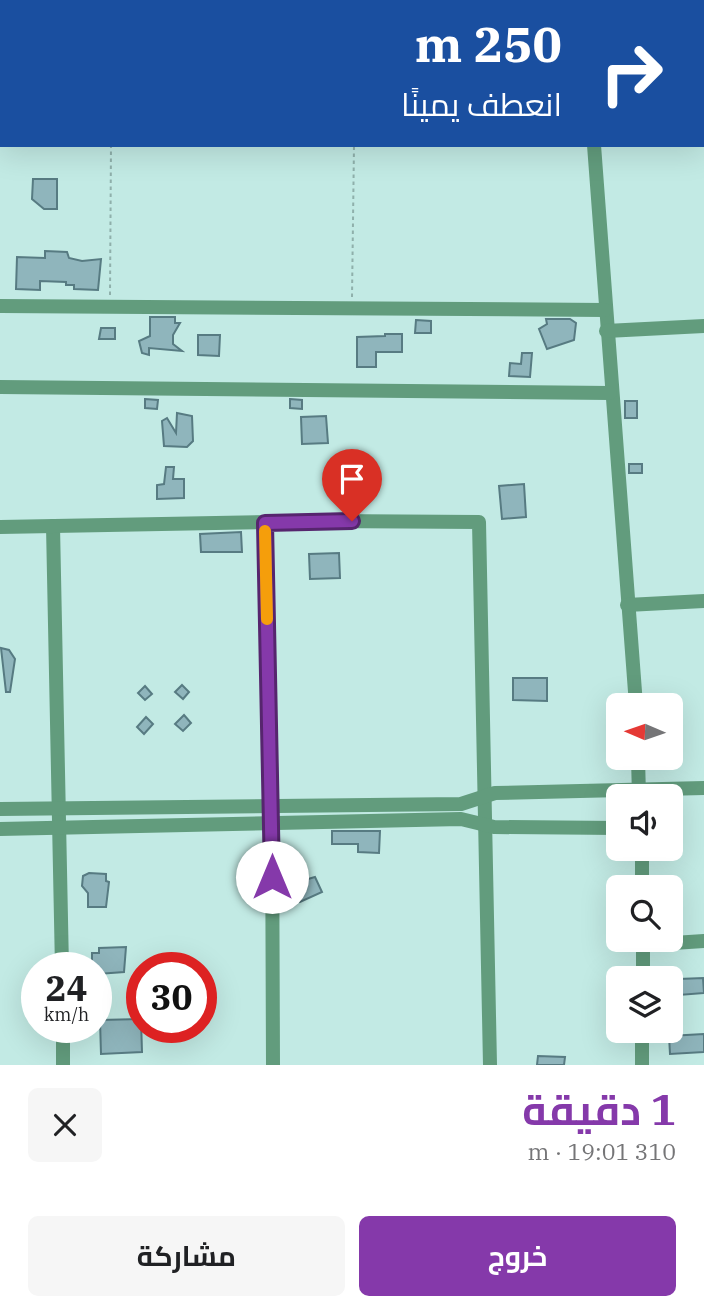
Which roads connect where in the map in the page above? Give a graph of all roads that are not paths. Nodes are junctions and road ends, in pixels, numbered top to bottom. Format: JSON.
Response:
{"nodes":[{"id":1,"x":594,"y":147,"type":"edge"},
{"id":2,"x":0,"y":306,"type":"edge"},
{"id":3,"x":605,"y":310,"type":"junction"},
{"id":4,"x":704,"y":326,"type":"edge"},
{"id":5,"x":606,"y":331,"type":"junction"},
{"id":6,"x":0,"y":387,"type":"edge"},
{"id":7,"x":610,"y":393,"type":"junction"},
{"id":8,"x":265,"y":523,"type":"junction"},
{"id":9,"x":53,"y":526,"type":"junction"},
{"id":10,"x":0,"y":527,"type":"edge"},
{"id":11,"x":704,"y":601,"type":"edge"},
{"id":12,"x":627,"y":605,"type":"junction"},
{"id":13,"x":635,"y":693,"type":"edge"},
{"id":14,"x":704,"y":788,"type":"edge"},
{"id":15,"x":683,"y":790,"type":"edge"},
{"id":16,"x":606,"y":794,"type":"edge"},
{"id":17,"x":485,"y":795,"type":"junction"},
{"id":18,"x":272,"y":806,"type":"junction"},
{"id":19,"x":0,"y":808,"type":"edge"},
{"id":20,"x":60,"y":808,"type":"junction"},
{"id":21,"x":272,"y":823,"type":"junction"},
{"id":22,"x":59,"y":826,"type":"junction"},
{"id":23,"x":485,"y":826,"type":"junction"},
{"id":24,"x":606,"y":828,"type":"edge"},
{"id":25,"x":0,"y":829,"type":"edge"},
{"id":26,"x":683,"y":941,"type":"edge"},
{"id":27,"x":704,"y":941,"type":"edge"},
{"id":28,"x":62,"y":952,"type":"edge"},
{"id":29,"x":63,"y":1043,"type":"edge"},
{"id":30,"x":642,"y":1043,"type":"edge"},
{"id":31,"x":63,"y":1065,"type":"edge"},
{"id":32,"x":273,"y":1065,"type":"edge"},
{"id":33,"x":490,"y":1065,"type":"edge"},
{"id":34,"x":642,"y":1065,"type":"edge"}],
"edges":[{"from":1,"to":3,"type":"street"},
{"from":2,"to":3,"type":"street"},
{"from":3,"to":5,"type":"street"},
{"from":4,"to":5,"type":"street"},
{"from":5,"to":7,"type":"street"},
{"from":6,"to":7,"type":"street"},
{"from":7,"to":12,"type":"street"},
{"from":8,"to":9,"type":"street"},
{"from":8,"to":17,"type":"street"},
{"from":8,"to":18,"type":"street"},
{"from":9,"to":10,"type":"street"},
{"from":9,"to":20,"type":"street"},
{"from":11,"to":12,"type":"street"},
{"from":12,"to":13,"type":"street"},
{"from":14,"to":15,"type":"street"},
{"from":16,"to":17,"type":"street"},
{"from":17,"to":18,"type":"street"},
{"from":17,"to":23,"type":"street"},
{"from":18,"to":20,"type":"street"},
{"from":18,"to":21,"type":"street"},
{"from":19,"to":20,"type":"street"},
{"from":20,"to":22,"type":"street"},
{"from":21,"to":22,"type":"street"},
{"from":21,"to":23,"type":"street"},
{"from":21,"to":32,"type":"street"},
{"from":22,"to":25,"type":"street"},
{"from":22,"to":28,"type":"street"},
{"from":23,"to":24,"type":"street"},
{"from":23,"to":33,"type":"street"},
{"from":26,"to":27,"type":"street"},
{"from":29,"to":31,"type":"street"},
{"from":30,"to":34,"type":"street"}]}
